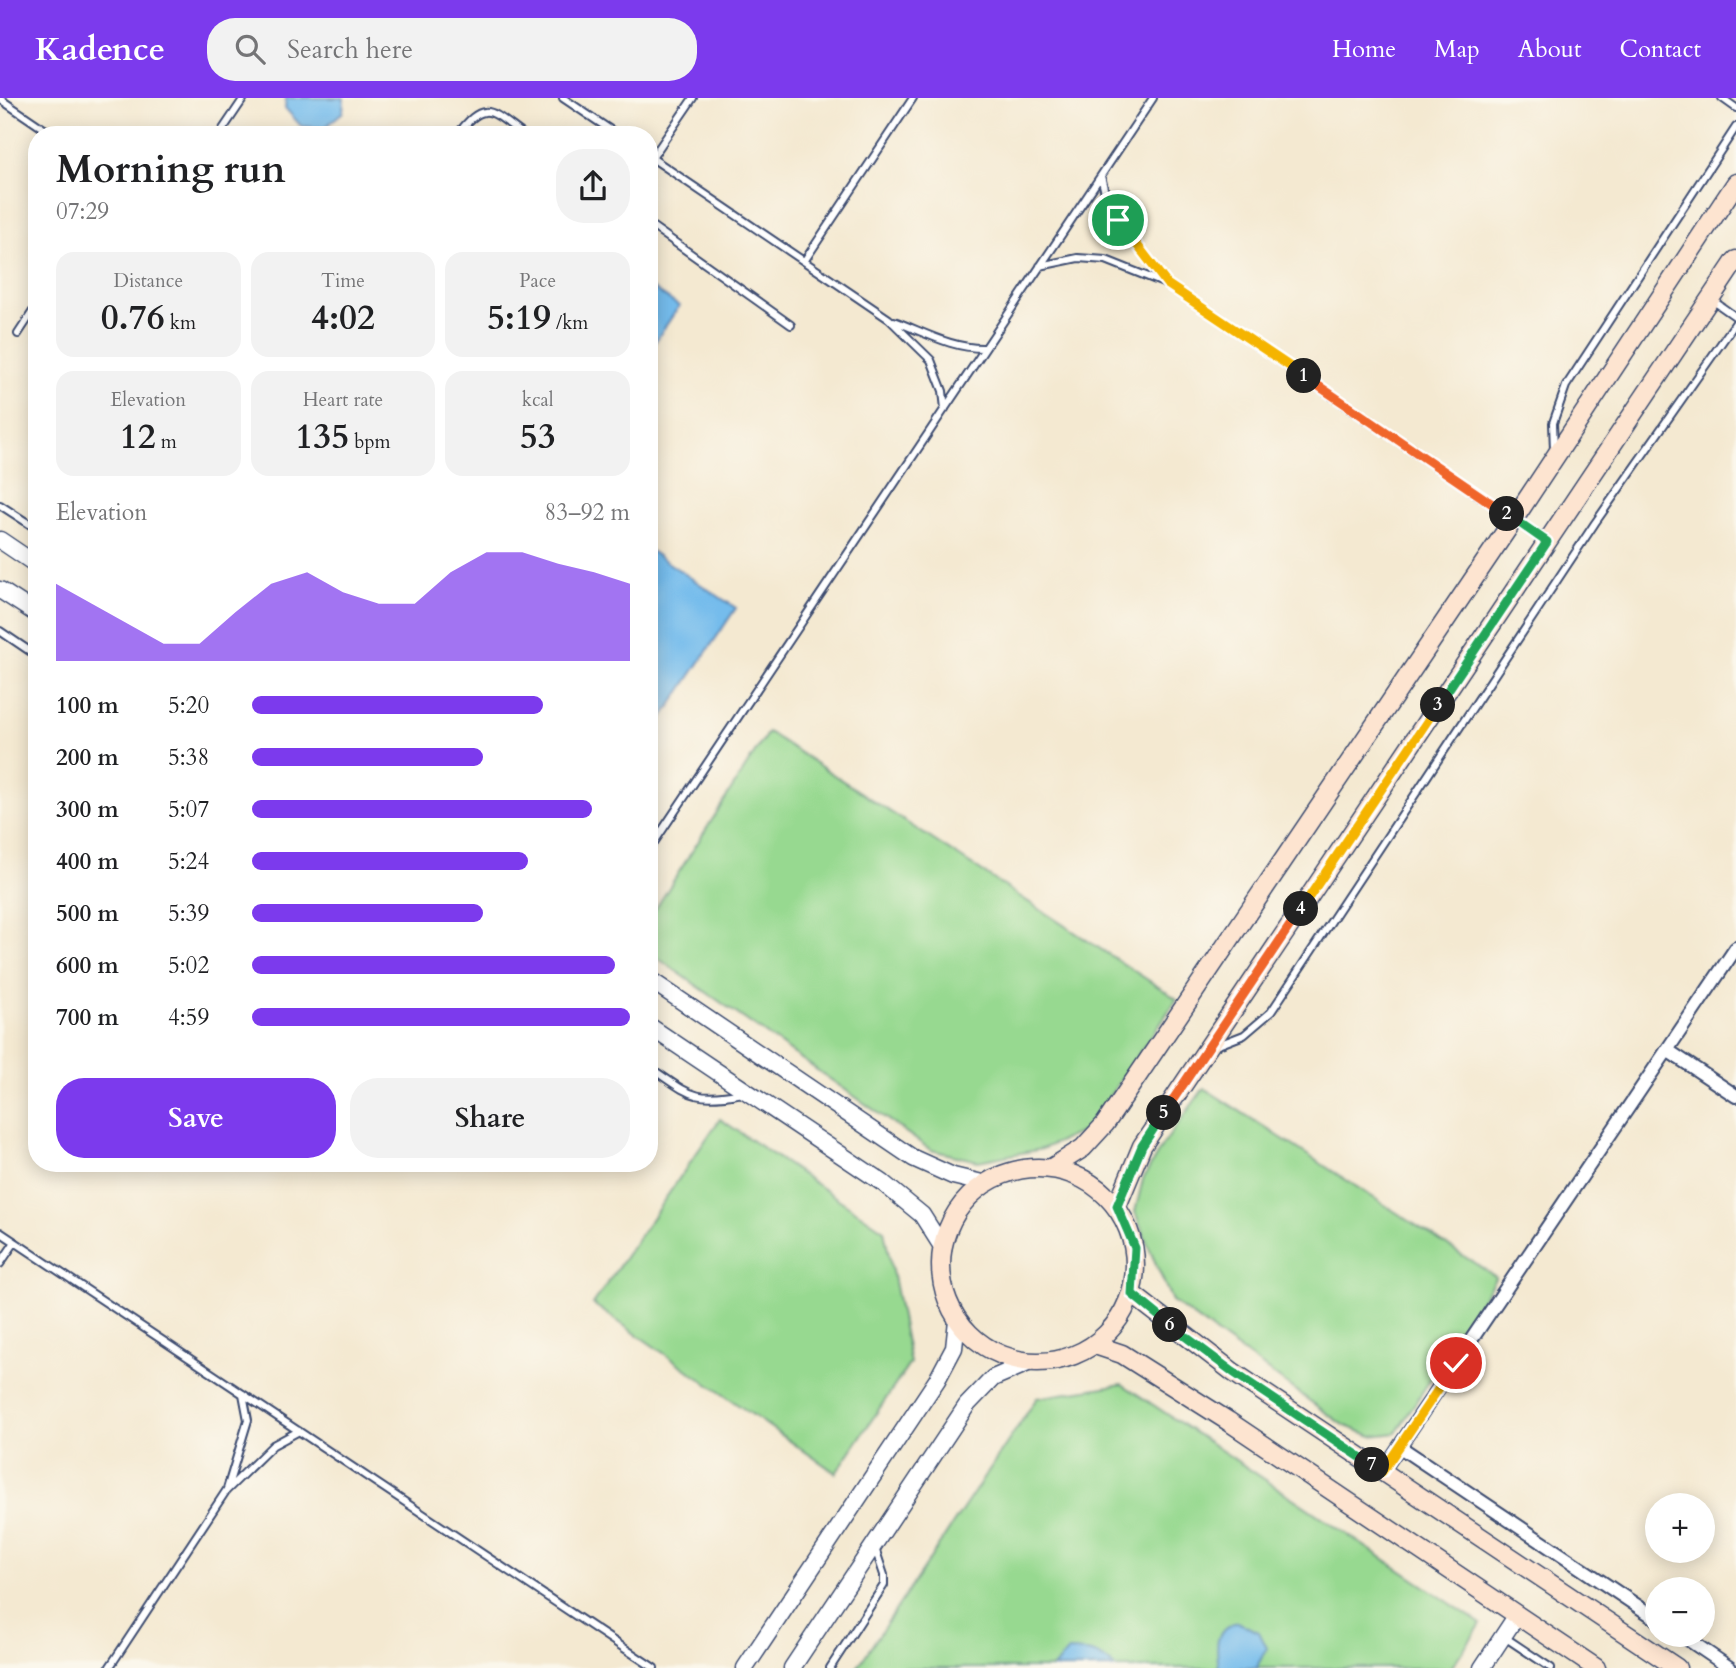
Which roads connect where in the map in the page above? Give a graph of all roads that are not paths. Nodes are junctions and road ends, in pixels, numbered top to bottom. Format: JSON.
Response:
{"nodes":[{"id":1,"x":244,"y":98,"type":"edge"},
{"id":2,"x":563,"y":98,"type":"edge"},
{"id":3,"x":693,"y":98,"type":"edge"},
{"id":4,"x":914,"y":98,"type":"edge"},
{"id":5,"x":1153,"y":98,"type":"edge"},
{"id":6,"x":1722,"y":98,"type":"edge"},
{"id":7,"x":0,"y":99,"type":"edge"},
{"id":8,"x":1736,"y":108,"type":"edge"},
{"id":9,"x":40,"y":126,"type":"edge"},
{"id":10,"x":225,"y":126,"type":"edge"},
{"id":11,"x":463,"y":126,"type":"edge"},
{"id":12,"x":512,"y":126,"type":"edge"},
{"id":13,"x":605,"y":126,"type":"edge"},
{"id":14,"x":1736,"y":127,"type":"edge"},
{"id":15,"x":658,"y":147,"type":"edge"},
{"id":16,"x":658,"y":162,"type":"edge"},
{"id":17,"x":1101,"y":176,"type":"junction"},
{"id":18,"x":1736,"y":183,"type":"edge"},
{"id":19,"x":658,"y":230,"type":"edge"},
{"id":20,"x":805,"y":260,"type":"junction"},
{"id":21,"x":1736,"y":260,"type":"edge"},
{"id":22,"x":1040,"y":266,"type":"junction"},
{"id":23,"x":1167,"y":284,"type":"junction"},
{"id":24,"x":1710,"y":299,"type":"junction"},
{"id":25,"x":28,"y":319,"type":"edge"},
{"id":26,"x":889,"y":319,"type":"junction"},
{"id":27,"x":1736,"y":319,"type":"edge"},
{"id":28,"x":791,"y":325,"type":"dead end"},
{"id":29,"x":18,"y":334,"type":"dead end"},
{"id":30,"x":985,"y":348,"type":"junction"},
{"id":31,"x":945,"y":409,"type":"junction"},
{"id":32,"x":1554,"y":459,"type":"junction"},
{"id":33,"x":0,"y":505,"type":"edge"},
{"id":34,"x":1514,"y":519,"type":"junction"},
{"id":35,"x":28,"y":523,"type":"edge"},
{"id":36,"x":0,"y":540,"type":"edge"},
{"id":37,"x":1547,"y":542,"type":"junction"},
{"id":38,"x":28,"y":559,"type":"edge"},
{"id":39,"x":0,"y":590,"type":"edge"},
{"id":40,"x":28,"y":608,"type":"edge"},
{"id":41,"x":0,"y":631,"type":"edge"},
{"id":42,"x":28,"y":650,"type":"edge"},
{"id":43,"x":658,"y":837,"type":"edge"},
{"id":44,"x":1736,"y":948,"type":"edge"},
{"id":45,"x":658,"y":985,"type":"edge"},
{"id":46,"x":658,"y":1032,"type":"edge"},
{"id":47,"x":1208,"y":1049,"type":"junction"},
{"id":48,"x":1667,"y":1051,"type":"junction"},
{"id":49,"x":658,"y":1073,"type":"edge"},
{"id":50,"x":747,"y":1091,"type":"junction"},
{"id":51,"x":1736,"y":1096,"type":"edge"},
{"id":52,"x":1053,"y":1167,"type":"junction"},
{"id":53,"x":982,"y":1183,"type":"junction"},
{"id":54,"x":1117,"y":1206,"type":"junction"},
{"id":55,"x":0,"y":1232,"type":"edge"},
{"id":56,"x":15,"y":1242,"type":"junction"},
{"id":57,"x":941,"y":1245,"type":"junction"},
{"id":58,"x":0,"y":1264,"type":"edge"},
{"id":59,"x":1132,"y":1294,"type":"junction"},
{"id":60,"x":957,"y":1320,"type":"junction"},
{"id":61,"x":1095,"y":1345,"type":"junction"},
{"id":62,"x":1028,"y":1363,"type":"junction"},
{"id":63,"x":243,"y":1394,"type":"junction"},
{"id":64,"x":299,"y":1431,"type":"junction"},
{"id":65,"x":1400,"y":1447,"type":"junction"},
{"id":66,"x":1382,"y":1472,"type":"junction"},
{"id":67,"x":226,"y":1491,"type":"junction"},
{"id":68,"x":874,"y":1545,"type":"junction"},
{"id":69,"x":1645,"y":1611,"type":"edge"},
{"id":70,"x":1517,"y":1615,"type":"junction"},
{"id":71,"x":1503,"y":1636,"type":"junction"},
{"id":72,"x":1699,"y":1647,"type":"edge"},
{"id":73,"x":109,"y":1668,"type":"edge"},
{"id":74,"x":653,"y":1668,"type":"edge"},
{"id":75,"x":745,"y":1668,"type":"edge"},
{"id":76,"x":792,"y":1668,"type":"edge"},
{"id":77,"x":830,"y":1668,"type":"edge"},
{"id":78,"x":1482,"y":1668,"type":"edge"},
{"id":79,"x":1551,"y":1668,"type":"edge"},
{"id":80,"x":1596,"y":1668,"type":"edge"},
{"id":81,"x":1677,"y":1668,"type":"edge"},
{"id":82,"x":1730,"y":1668,"type":"edge"}],
"edges":[{"from":1,"to":10,"type":"lane"},
{"from":2,"to":13,"type":"lane"},
{"from":3,"to":15,"type":"lane"},
{"from":4,"to":20,"type":"lane"},
{"from":5,"to":17,"type":"lane"},
{"from":6,"to":8,"type":"lane"},
{"from":7,"to":9,"type":"lane"},
{"from":11,"to":12,"type":"lane"},
{"from":14,"to":32,"type":"lane"},
{"from":16,"to":20,"type":"lane"},
{"from":17,"to":22,"type":"lane"},
{"from":17,"to":23,"type":"lane"},
{"from":18,"to":32,"type":"main road"},
{"from":19,"to":28,"type":"lane"},
{"from":20,"to":26,"type":"lane"},
{"from":21,"to":24,"type":"main road"},
{"from":22,"to":23,"type":"lane"},
{"from":22,"to":30,"type":"lane"},
{"from":23,"to":34,"type":"lane"},
{"from":24,"to":27,"type":"lane"},
{"from":24,"to":37,"type":"main road"},
{"from":25,"to":29,"type":"lane"},
{"from":26,"to":30,"type":"lane"},
{"from":26,"to":31,"type":"lane"},
{"from":27,"to":47,"type":"lane"},
{"from":30,"to":31,"type":"lane"},
{"from":31,"to":43,"type":"lane"},
{"from":32,"to":34,"type":"main road"},
{"from":33,"to":35,"type":"lane"},
{"from":34,"to":37,"type":"lane"},
{"from":34,"to":52,"type":"main road"},
{"from":36,"to":38,"type":"street"},
{"from":37,"to":47,"type":"main road"},
{"from":39,"to":40,"type":"street"},
{"from":41,"to":42,"type":"lane"},
{"from":44,"to":48,"type":"street"},
{"from":45,"to":53,"type":"street"},
{"from":46,"to":50,"type":"street"},
{"from":47,"to":54,"type":"main road"},
{"from":48,"to":51,"type":"street"},
{"from":48,"to":65,"type":"street"},
{"from":49,"to":50,"type":"lane"},
{"from":50,"to":57,"type":"street"},
{"from":52,"to":53,"type":"main road"},
{"from":52,"to":54,"type":"main road"},
{"from":53,"to":57,"type":"main road"},
{"from":54,"to":59,"type":"main road"},
{"from":55,"to":56,"type":"lane"},
{"from":56,"to":58,"type":"lane"},
{"from":56,"to":63,"type":"lane"},
{"from":57,"to":60,"type":"main road"},
{"from":59,"to":61,"type":"main road"},
{"from":59,"to":66,"type":"main road"},
{"from":60,"to":62,"type":"main road"},
{"from":60,"to":75,"type":"street"},
{"from":61,"to":62,"type":"main road"},
{"from":61,"to":70,"type":"main road"},
{"from":62,"to":68,"type":"street"},
{"from":63,"to":64,"type":"lane"},
{"from":63,"to":67,"type":"lane"},
{"from":64,"to":67,"type":"lane"},
{"from":64,"to":74,"type":"lane"},
{"from":65,"to":66,"type":"street"},
{"from":65,"to":69,"type":"street"},
{"from":66,"to":81,"type":"main road"},
{"from":67,"to":73,"type":"lane"},
{"from":68,"to":76,"type":"street"},
{"from":68,"to":77,"type":"lane"},
{"from":70,"to":71,"type":"street"},
{"from":70,"to":80,"type":"main road"},
{"from":71,"to":78,"type":"street"},
{"from":71,"to":79,"type":"lane"},
{"from":72,"to":82,"type":"street"}]}
